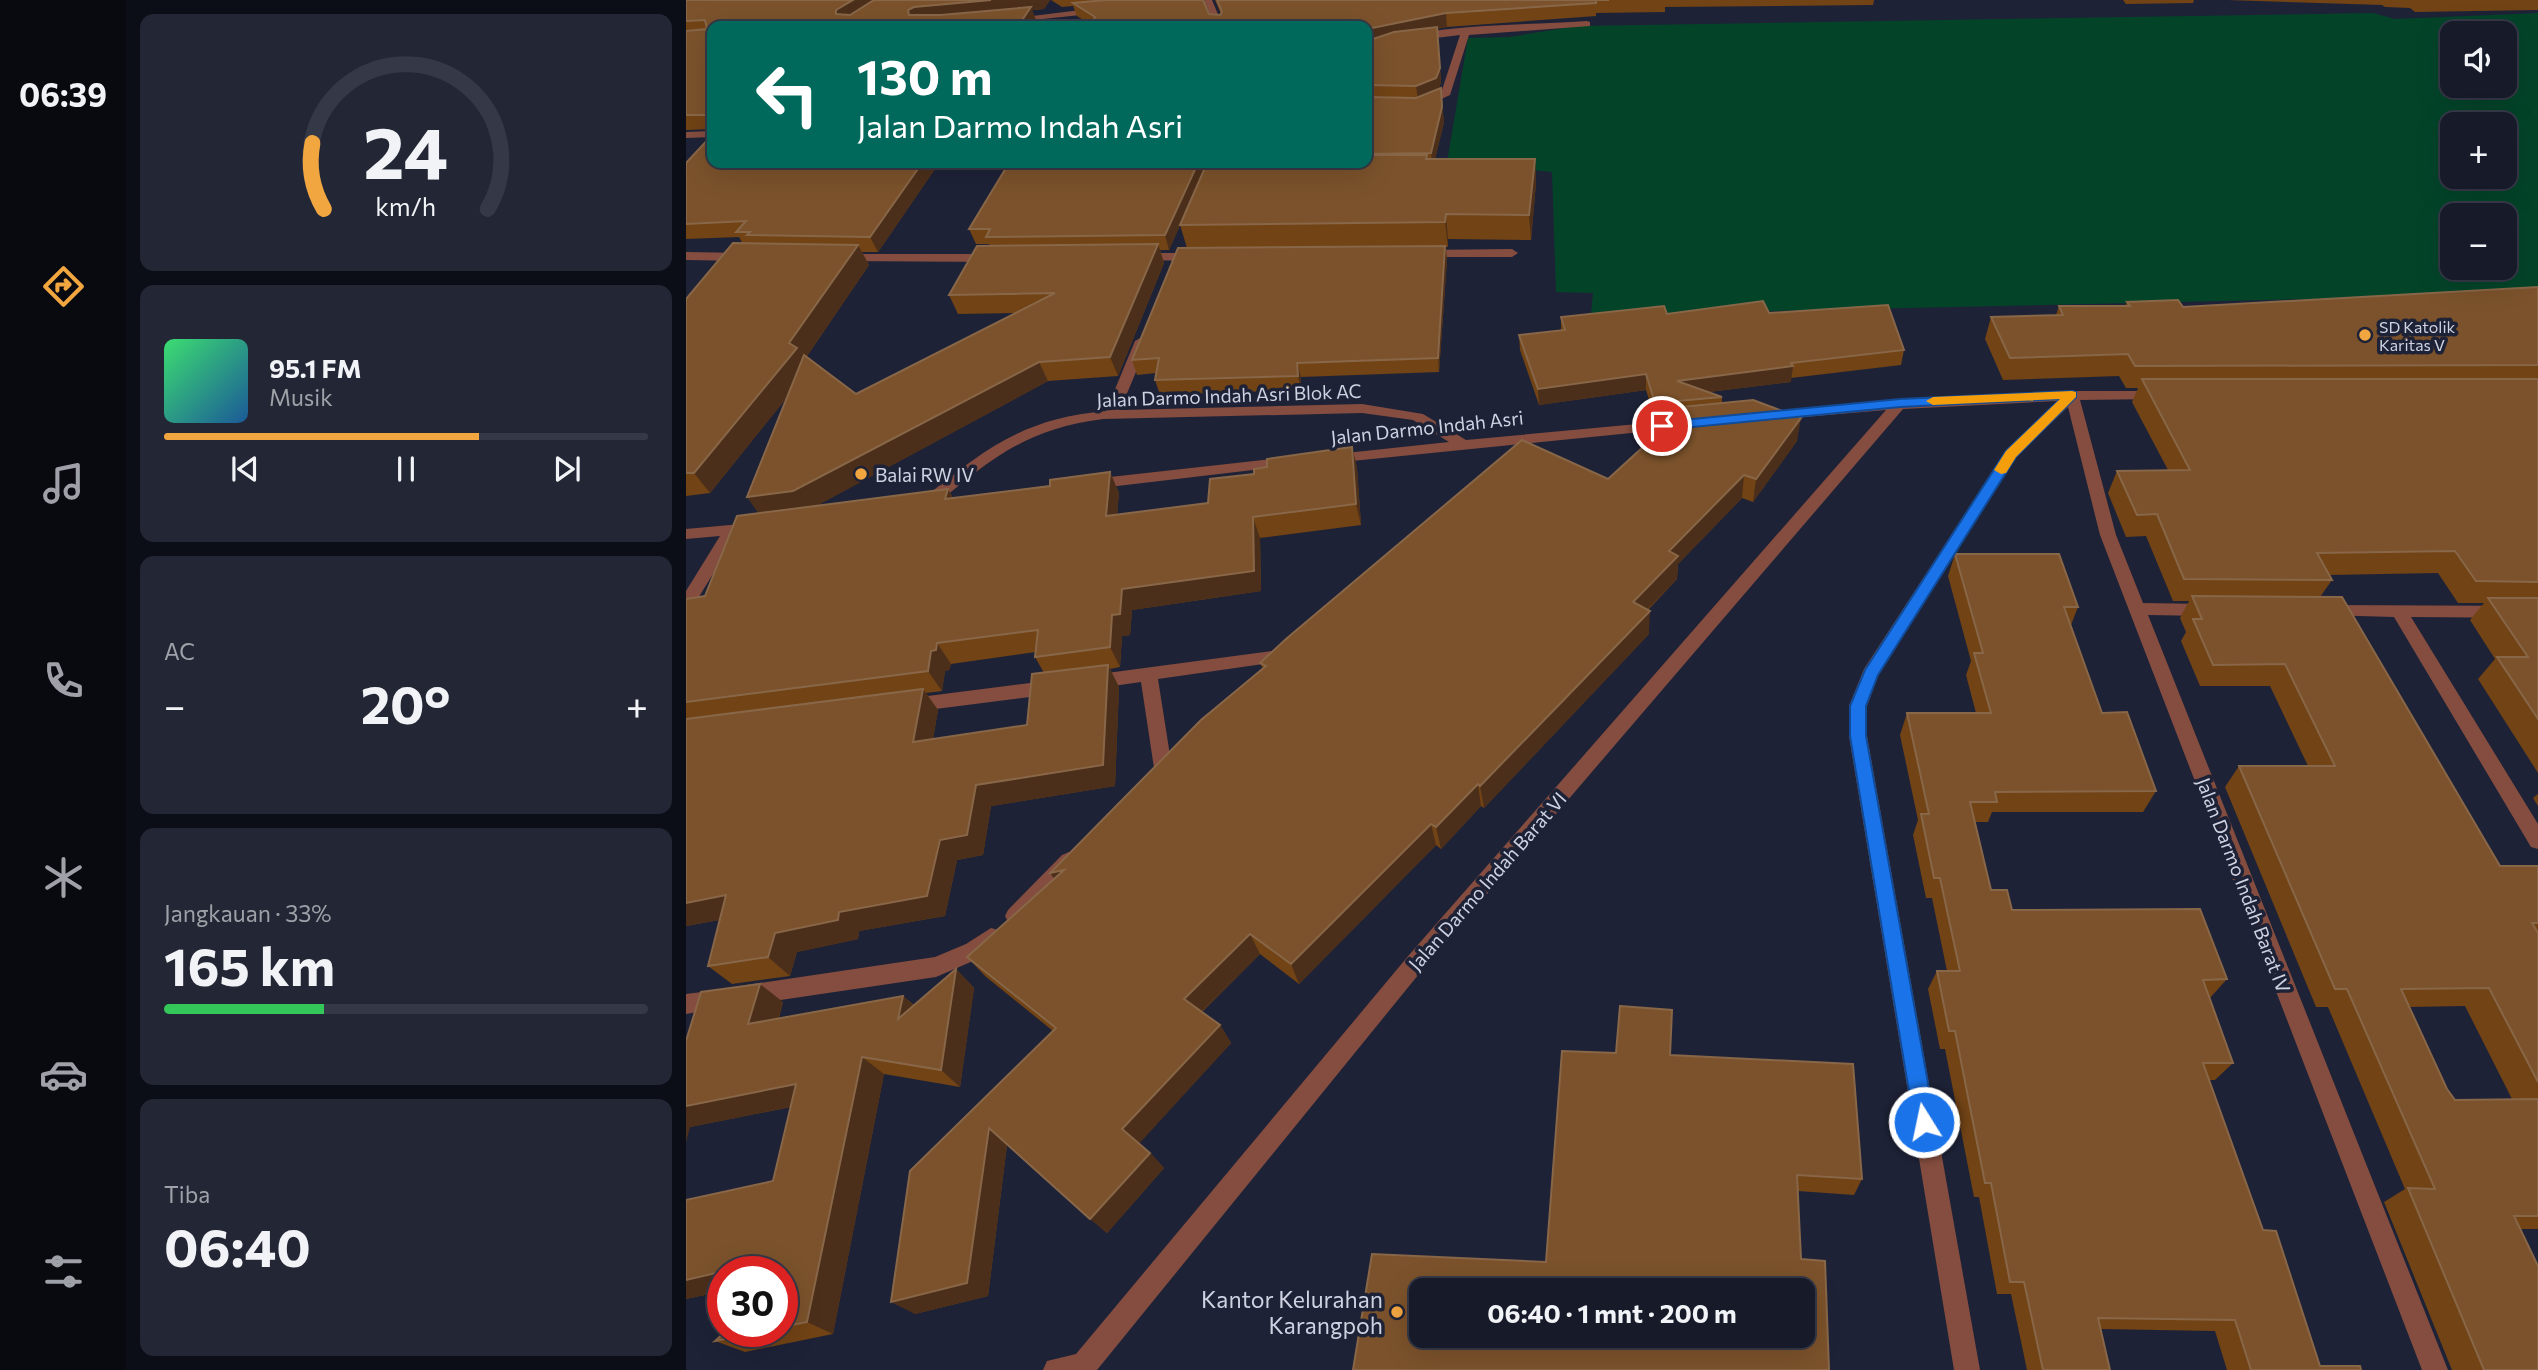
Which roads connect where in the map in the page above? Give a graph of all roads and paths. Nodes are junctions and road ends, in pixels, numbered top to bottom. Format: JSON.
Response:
{"nodes":[{"id":1,"x":1209,"y":0,"type":"edge"},
{"id":2,"x":1109,"y":10,"type":"edge"},
{"id":3,"x":998,"y":20,"type":"edge"},
{"id":4,"x":1217,"y":21,"type":"edge"},
{"id":5,"x":1587,"y":24,"type":"dead end"},
{"id":6,"x":1465,"y":33,"type":"junction"},
{"id":7,"x":1372,"y":47,"type":"edge"},
{"id":8,"x":1411,"y":106,"type":"edge"},
{"id":9,"x":707,"y":134,"type":"edge"},
{"id":10,"x":686,"y":135,"type":"edge"},
{"id":11,"x":1512,"y":254,"type":"dead end"},
{"id":12,"x":1414,"y":255,"type":"edge"},
{"id":13,"x":686,"y":256,"type":"edge"},
{"id":14,"x":764,"y":257,"type":"edge"},
{"id":15,"x":1205,"y":257,"type":"edge"},
{"id":16,"x":832,"y":258,"type":"edge"},
{"id":17,"x":1010,"y":258,"type":"edge"},
{"id":18,"x":1121,"y":258,"type":"edge"},
{"id":19,"x":1147,"y":330,"type":"edge"},
{"id":20,"x":2072,"y":395,"type":"junction"},
{"id":21,"x":2168,"y":395,"type":"edge"},
{"id":22,"x":1900,"y":403,"type":"junction"},
{"id":23,"x":1111,"y":415,"type":"junction"},
{"id":24,"x":1749,"y":418,"type":"edge"},
{"id":25,"x":1693,"y":423,"type":"edge"},
{"id":26,"x":1535,"y":438,"type":"junction"},
{"id":27,"x":1461,"y":444,"type":"junction"},
{"id":28,"x":1514,"y":456,"type":"edge"},
{"id":29,"x":1079,"y":485,"type":"edge"},
{"id":30,"x":956,"y":499,"type":"edge"},
{"id":31,"x":771,"y":525,"type":"edge"},
{"id":32,"x":732,"y":530,"type":"junction"},
{"id":33,"x":686,"y":534,"type":"edge"},
{"id":34,"x":686,"y":604,"type":"edge"},
{"id":35,"x":2136,"y":609,"type":"junction"},
{"id":36,"x":2219,"y":610,"type":"edge"},
{"id":37,"x":2316,"y":611,"type":"edge"},
{"id":38,"x":2399,"y":612,"type":"junction"},
{"id":39,"x":2538,"y":612,"type":"edge"},
{"id":40,"x":1265,"y":674,"type":"edge"},
{"id":41,"x":1149,"y":675,"type":"junction"},
{"id":42,"x":890,"y":708,"type":"edge"},
{"id":43,"x":1184,"y":749,"type":"edge"},
{"id":44,"x":2538,"y":841,"type":"edge"},
{"id":45,"x":1087,"y":844,"type":"edge"},
{"id":46,"x":686,"y":1004,"type":"edge"},
{"id":47,"x":1081,"y":1368,"type":"edge"},
{"id":48,"x":1056,"y":1370,"type":"edge"},
{"id":49,"x":1967,"y":1370,"type":"edge"},
{"id":50,"x":2435,"y":1370,"type":"edge"}],
"edges":[{"from":1,"to":4,"type":"street"},
{"from":2,"to":3,"type":"street"},
{"from":5,"to":6,"type":"street"},
{"from":6,"to":7,"type":"street"},
{"from":6,"to":8,"type":"street"},
{"from":9,"to":10,"type":"street"},
{"from":11,"to":12,"type":"street"},
{"from":13,"to":14,"type":"street"},
{"from":15,"to":18,"type":"street"},
{"from":16,"to":17,"type":"street"},
{"from":19,"to":23,"type":"street"},
{"from":20,"to":21,"type":"street"},
{"from":20,"to":22,"type":"street"},
{"from":20,"to":35,"type":"street","name":"Jalan Darmo Indah Barat IV"},
{"from":20,"to":49,"type":"street"},
{"from":22,"to":24,"type":"street"},
{"from":22,"to":47,"type":"street","name":"Jalan Darmo Indah Barat VI"},
{"from":23,"to":27,"type":"street","name":"Jalan Darmo Indah Asri Blok AC"},
{"from":23,"to":30,"type":"street","name":"Jalan Darmo Indah Asri Blok AC"},
{"from":25,"to":26,"type":"street","name":"Jalan Darmo Indah Asri"},
{"from":26,"to":27,"type":"street","name":"Jalan Darmo Indah Asri"},
{"from":26,"to":28,"type":"street"},
{"from":27,"to":29,"type":"street","name":"Jalan Darmo Indah Asri"},
{"from":31,"to":32,"type":"street"},
{"from":32,"to":33,"type":"street"},
{"from":32,"to":34,"type":"street"},
{"from":35,"to":36,"type":"street"},
{"from":35,"to":50,"type":"street","name":"Jalan Darmo Indah Barat IV"},
{"from":37,"to":38,"type":"street"},
{"from":38,"to":39,"type":"street"},
{"from":38,"to":44,"type":"street"},
{"from":40,"to":41,"type":"street"},
{"from":41,"to":42,"type":"street"},
{"from":41,"to":43,"type":"street"},
{"from":45,"to":46,"type":"street"},
{"from":47,"to":48,"type":"street"}]}
